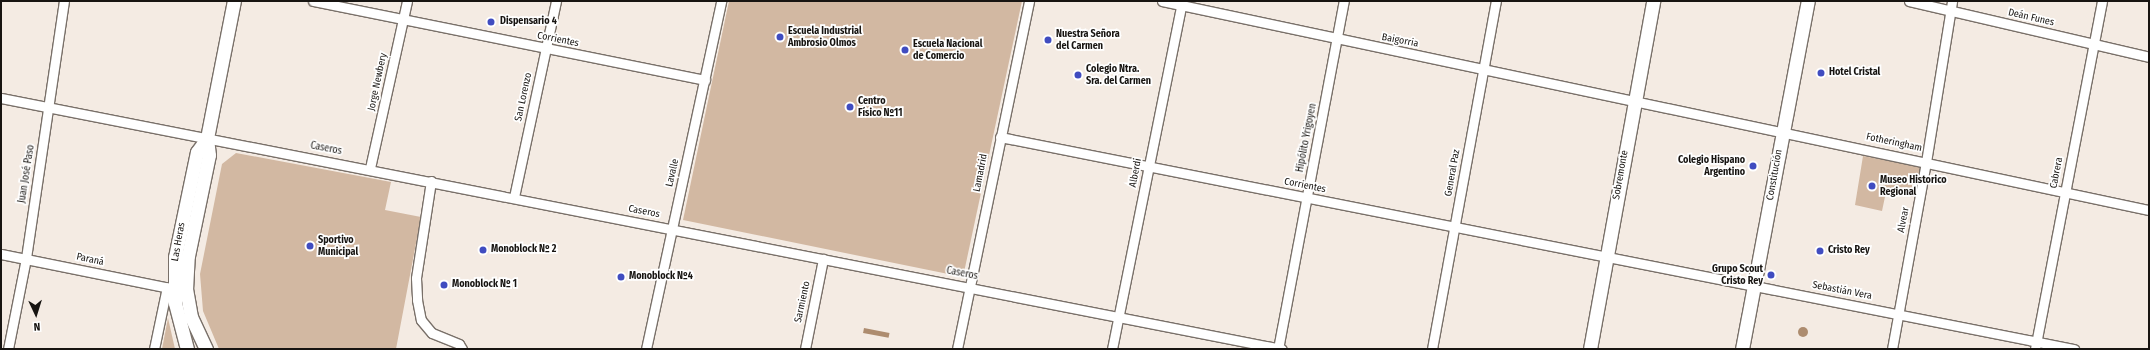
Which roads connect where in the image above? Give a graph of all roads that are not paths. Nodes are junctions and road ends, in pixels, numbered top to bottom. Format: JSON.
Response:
{"nodes":[{"id":1,"x":64,"y":1,"type":"edge"},
{"id":2,"x":234,"y":1,"type":"edge"},
{"id":3,"x":313,"y":1,"type":"edge"},
{"id":4,"x":407,"y":1,"type":"edge"},
{"id":5,"x":556,"y":1,"type":"edge"},
{"id":6,"x":721,"y":1,"type":"edge"},
{"id":7,"x":1029,"y":1,"type":"edge"},
{"id":8,"x":1162,"y":1,"type":"edge"},
{"id":9,"x":1344,"y":1,"type":"edge"},
{"id":10,"x":1496,"y":1,"type":"edge"},
{"id":11,"x":1653,"y":1,"type":"edge"},
{"id":12,"x":1808,"y":1,"type":"edge"},
{"id":13,"x":1909,"y":1,"type":"edge"},
{"id":14,"x":2102,"y":1,"type":"edge"},
{"id":15,"x":1182,"y":3,"type":"edge"},
{"id":16,"x":1951,"y":6,"type":"edge"},
{"id":17,"x":402,"y":20,"type":"junction"},
{"id":18,"x":1336,"y":39,"type":"junction"},
{"id":19,"x":2093,"y":44,"type":"junction"},
{"id":20,"x":546,"y":48,"type":"junction"},
{"id":21,"x":2149,"y":57,"type":"edge"},
{"id":22,"x":1483,"y":68,"type":"junction"},
{"id":23,"x":705,"y":80,"type":"junction"},
{"id":24,"x":1,"y":98,"type":"edge"},
{"id":25,"x":1634,"y":100,"type":"junction"},
{"id":26,"x":49,"y":107,"type":"junction"},
{"id":27,"x":1783,"y":131,"type":"junction"},
{"id":28,"x":1000,"y":137,"type":"junction"},
{"id":29,"x":207,"y":138,"type":"junction"},
{"id":30,"x":1926,"y":162,"type":"junction"},
{"id":31,"x":1149,"y":166,"type":"junction"},
{"id":32,"x":370,"y":168,"type":"junction"},
{"id":33,"x":431,"y":181,"type":"junction"},
{"id":34,"x":2064,"y":191,"type":"junction"},
{"id":35,"x":514,"y":197,"type":"junction"},
{"id":36,"x":1307,"y":198,"type":"junction"},
{"id":37,"x":2149,"y":210,"type":"edge"},
{"id":38,"x":1455,"y":227,"type":"junction"},
{"id":39,"x":672,"y":228,"type":"junction"},
{"id":40,"x":1,"y":254,"type":"edge"},
{"id":41,"x":1607,"y":257,"type":"junction"},
{"id":42,"x":26,"y":258,"type":"junction"},
{"id":43,"x":823,"y":259,"type":"junction"},
{"id":44,"x":1755,"y":285,"type":"junction"},
{"id":45,"x":970,"y":287,"type":"junction"},
{"id":46,"x":170,"y":288,"type":"junction"},
{"id":47,"x":1898,"y":314,"type":"junction"},
{"id":48,"x":1119,"y":315,"type":"junction"},
{"id":49,"x":2036,"y":345,"type":"edge"},
{"id":50,"x":8,"y":349,"type":"edge"},
{"id":51,"x":154,"y":349,"type":"edge"},
{"id":52,"x":187,"y":349,"type":"edge"},
{"id":53,"x":206,"y":349,"type":"edge"},
{"id":54,"x":462,"y":349,"type":"edge"},
{"id":55,"x":646,"y":349,"type":"edge"},
{"id":56,"x":804,"y":349,"type":"edge"},
{"id":57,"x":957,"y":349,"type":"edge"},
{"id":58,"x":1112,"y":349,"type":"edge"},
{"id":59,"x":1280,"y":349,"type":"edge"},
{"id":60,"x":1432,"y":349,"type":"edge"},
{"id":61,"x":1590,"y":349,"type":"edge"},
{"id":62,"x":1742,"y":349,"type":"edge"},
{"id":63,"x":1892,"y":349,"type":"edge"},
{"id":64,"x":2074,"y":349,"type":"edge"}],
"edges":[{"from":1,"to":26,"type":"street","name":"Juan José Paso"},
{"from":2,"to":29,"type":"main road","name":"Las Heras"},
{"from":3,"to":17,"type":"street","name":"Corrientes"},
{"from":4,"to":17,"type":"street","name":"Jorge Newbery"},
{"from":5,"to":20,"type":"street","name":"San Lorenzo"},
{"from":6,"to":23,"type":"street","name":"Lavalle"},
{"from":7,"to":28,"type":"street","name":"Lamadrid"},
{"from":8,"to":15,"type":"street","name":"Baigorria"},
{"from":9,"to":18,"type":"street","name":"Hipólito Yrigoyen"},
{"from":10,"to":22,"type":"street","name":"General Paz"},
{"from":11,"to":25,"type":"main road","name":"Sobremonte"},
{"from":12,"to":27,"type":"main road","name":"Constitución"},
{"from":13,"to":16,"type":"street","name":"Deán Funes"},
{"from":14,"to":19,"type":"street","name":"Cabrera"},
{"from":15,"to":18,"type":"street","name":"Baigorria"},
{"from":15,"to":31,"type":"street","name":"Alberdi"},
{"from":16,"to":19,"type":"street","name":"Deán Funes"},
{"from":16,"to":30,"type":"street","name":"Alvear"},
{"from":17,"to":20,"type":"street","name":"Corrientes"},
{"from":17,"to":32,"type":"street","name":"Jorge Newbery"},
{"from":18,"to":22,"type":"street","name":"Baigorria"},
{"from":18,"to":36,"type":"street","name":"Hipólito Yrigoyen"},
{"from":19,"to":21,"type":"street","name":"Deán Funes"},
{"from":19,"to":34,"type":"street","name":"Cabrera"},
{"from":20,"to":23,"type":"street","name":"Corrientes"},
{"from":20,"to":35,"type":"street","name":"San Lorenzo"},
{"from":22,"to":25,"type":"street","name":"Baigorria"},
{"from":22,"to":38,"type":"street","name":"General Paz"},
{"from":23,"to":39,"type":"street","name":"Lavalle"},
{"from":24,"to":26,"type":"street","name":"Caseros"},
{"from":25,"to":27,"type":"street","name":"Fotheringham"},
{"from":25,"to":41,"type":"main road","name":"Sobremonte"},
{"from":26,"to":29,"type":"street","name":"Caseros"},
{"from":26,"to":42,"type":"street","name":"Juan José Paso"},
{"from":27,"to":30,"type":"street","name":"Fotheringham"},
{"from":27,"to":44,"type":"main road","name":"Constitución"},
{"from":28,"to":31,"type":"street","name":"Corrientes"},
{"from":28,"to":45,"type":"street","name":"Lamadrid"},
{"from":29,"to":32,"type":"street","name":"Caseros"},
{"from":29,"to":46,"type":"main road","name":"Las Heras"},
{"from":29,"to":53,"type":"main road","name":"Las Heras"},
{"from":30,"to":34,"type":"street","name":"Fotheringham"},
{"from":30,"to":47,"type":"street","name":"Alvear"},
{"from":31,"to":36,"type":"street","name":"Corrientes"},
{"from":31,"to":48,"type":"street","name":"Alberdi"},
{"from":32,"to":33,"type":"street","name":"Caseros"},
{"from":33,"to":35,"type":"street","name":"Caseros"},
{"from":33,"to":54,"type":"street"},
{"from":34,"to":37,"type":"street","name":"Fotheringham"},
{"from":34,"to":49,"type":"street","name":"Cabrera"},
{"from":35,"to":39,"type":"street","name":"Caseros"},
{"from":36,"to":38,"type":"street","name":"Corrientes"},
{"from":36,"to":59,"type":"street","name":"Hipólito Yrigoyen"},
{"from":38,"to":41,"type":"street","name":"Corrientes"},
{"from":38,"to":60,"type":"street","name":"General Paz"},
{"from":39,"to":43,"type":"street","name":"Caseros"},
{"from":39,"to":55,"type":"street","name":"Lavalle"},
{"from":40,"to":42,"type":"street","name":"Paraná"},
{"from":41,"to":44,"type":"street","name":"Sebastián Vera"},
{"from":41,"to":61,"type":"main road","name":"Sobremonte"},
{"from":42,"to":46,"type":"street","name":"Paraná"},
{"from":42,"to":50,"type":"street","name":"Juan José Paso"},
{"from":43,"to":45,"type":"street","name":"Caseros"},
{"from":43,"to":56,"type":"street","name":"Sarmiento"},
{"from":44,"to":47,"type":"street","name":"Sebastián Vera"},
{"from":44,"to":62,"type":"main road","name":"Constitución"},
{"from":45,"to":48,"type":"street","name":"Caseros"},
{"from":45,"to":57,"type":"street","name":"Lamadrid"},
{"from":46,"to":51,"type":"street","name":"Las Heras"},
{"from":46,"to":52,"type":"main road","name":"Las Heras"},
{"from":47,"to":49,"type":"street","name":"Sebastián Vera"},
{"from":47,"to":63,"type":"street","name":"Alvear"},
{"from":48,"to":58,"type":"street","name":"Alberdi"},
{"from":48,"to":59,"type":"street","name":"Caseros"},
{"from":49,"to":64,"type":"street","name":"Sebastián Vera"}]}
